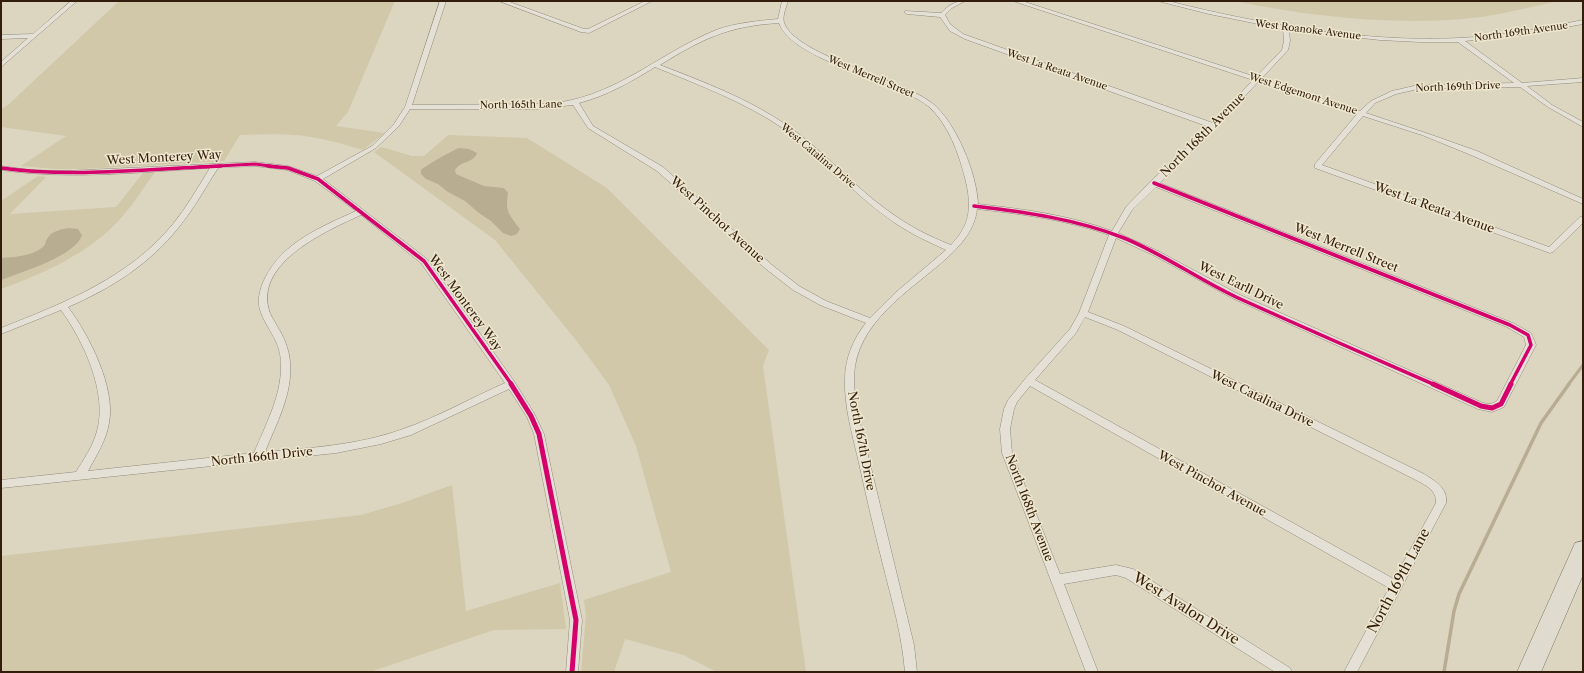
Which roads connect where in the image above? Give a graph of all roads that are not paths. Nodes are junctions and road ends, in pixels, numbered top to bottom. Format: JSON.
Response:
{"nodes":[{"id":1,"x":74,"y":1,"type":"edge"},
{"id":2,"x":443,"y":1,"type":"edge"},
{"id":3,"x":502,"y":1,"type":"edge"},
{"id":4,"x":649,"y":1,"type":"edge"},
{"id":5,"x":785,"y":1,"type":"edge"},
{"id":6,"x":962,"y":1,"type":"edge"},
{"id":7,"x":1016,"y":1,"type":"edge"},
{"id":8,"x":1161,"y":1,"type":"edge"},
{"id":9,"x":907,"y":12,"type":"dead end"},
{"id":10,"x":942,"y":15,"type":"junction"},
{"id":11,"x":781,"y":21,"type":"junction"},
{"id":12,"x":1583,"y":22,"type":"edge"},
{"id":13,"x":1286,"y":28,"type":"junction"},
{"id":14,"x":34,"y":36,"type":"junction"},
{"id":15,"x":1,"y":37,"type":"edge"},
{"id":16,"x":1459,"y":40,"type":"junction"},
{"id":17,"x":1,"y":65,"type":"edge"},
{"id":18,"x":655,"y":65,"type":"junction"},
{"id":19,"x":1258,"y":80,"type":"junction"},
{"id":20,"x":1583,"y":80,"type":"edge"},
{"id":21,"x":1519,"y":85,"type":"junction"},
{"id":22,"x":575,"y":103,"type":"junction"},
{"id":23,"x":408,"y":107,"type":"junction"},
{"id":24,"x":1362,"y":113,"type":"junction"},
{"id":25,"x":1583,"y":125,"type":"edge"},
{"id":26,"x":1214,"y":126,"type":"junction"},
{"id":27,"x":216,"y":165,"type":"junction"},
{"id":28,"x":1318,"y":166,"type":"joint"},
{"id":29,"x":1,"y":168,"type":"edge"},
{"id":30,"x":318,"y":179,"type":"junction"},
{"id":31,"x":1154,"y":183,"type":"junction"},
{"id":32,"x":1583,"y":202,"type":"edge"},
{"id":33,"x":974,"y":206,"type":"junction"},
{"id":34,"x":361,"y":212,"type":"junction"},
{"id":35,"x":1583,"y":219,"type":"edge"},
{"id":36,"x":1113,"y":235,"type":"junction"},
{"id":37,"x":952,"y":249,"type":"junction"},
{"id":38,"x":63,"y":307,"type":"junction"},
{"id":39,"x":1083,"y":313,"type":"junction"},
{"id":40,"x":871,"y":322,"type":"junction"},
{"id":41,"x":1,"y":331,"type":"edge"},
{"id":42,"x":1028,"y":381,"type":"junction"},
{"id":43,"x":511,"y":384,"type":"junction"},
{"id":44,"x":1492,"y":408,"type":"joint"},
{"id":45,"x":258,"y":457,"type":"junction"},
{"id":46,"x":80,"y":476,"type":"junction"},
{"id":47,"x":1,"y":484,"type":"edge"},
{"id":48,"x":1438,"y":490,"type":"joint"},
{"id":49,"x":1583,"y":550,"type":"edge"},
{"id":50,"x":1056,"y":580,"type":"junction"},
{"id":51,"x":1396,"y":586,"type":"junction"},
{"id":52,"x":572,"y":672,"type":"edge"},
{"id":53,"x":911,"y":672,"type":"edge"},
{"id":54,"x":1092,"y":672,"type":"edge"},
{"id":55,"x":1286,"y":672,"type":"edge"},
{"id":56,"x":1350,"y":672,"type":"edge"},
{"id":57,"x":1529,"y":672,"type":"edge"}],
"edges":[{"from":1,"to":14,"type":"street"},
{"from":2,"to":23,"type":"street"},
{"from":3,"to":4,"type":"street"},
{"from":5,"to":11,"type":"street"},
{"from":6,"to":10,"type":"street"},
{"from":7,"to":19,"type":"street","name":"West Edgemont Avenue"},
{"from":8,"to":13,"type":"street","name":"West Roanoke Avenue"},
{"from":9,"to":10,"type":"street"},
{"from":10,"to":26,"type":"street","name":"West La Reata Avenue"},
{"from":11,"to":18,"type":"street","name":"North 165th Lane"},
{"from":11,"to":33,"type":"street","name":"West Merrell Street"},
{"from":12,"to":16,"type":"street","name":"North 169th Avenue"},
{"from":13,"to":16,"type":"street","name":"West Roanoke Avenue"},
{"from":13,"to":19,"type":"street","name":"North 168th Avenue"},
{"from":14,"to":15,"type":"street"},
{"from":14,"to":17,"type":"street"},
{"from":16,"to":21,"type":"street"},
{"from":18,"to":22,"type":"street","name":"North 165th Lane"},
{"from":18,"to":37,"type":"street","name":"West Catalina Drive"},
{"from":19,"to":24,"type":"street","name":"West Edgemont Avenue"},
{"from":19,"to":26,"type":"street","name":"North 168th Avenue"},
{"from":20,"to":21,"type":"street","name":"North 169th Drive"},
{"from":21,"to":24,"type":"street","name":"North 169th Drive"},
{"from":21,"to":25,"type":"street"},
{"from":22,"to":23,"type":"street","name":"North 165th Lane"},
{"from":22,"to":40,"type":"street","name":"West Pinchot Avenue"},
{"from":23,"to":30,"type":"street"},
{"from":24,"to":28,"type":"street","name":"North 169th Drive"},
{"from":24,"to":32,"type":"street","name":"West Edgemont Avenue"},
{"from":26,"to":31,"type":"street","name":"North 168th Avenue"},
{"from":27,"to":29,"type":"street","name":"West Monterey Way"},
{"from":27,"to":30,"type":"street","name":"West Monterey Way"},
{"from":27,"to":38,"type":"street"},
{"from":28,"to":35,"type":"street","name":"West La Reata Avenue"},
{"from":30,"to":34,"type":"street","name":"West Monterey Way"},
{"from":31,"to":36,"type":"street","name":"North 168th Avenue"},
{"from":31,"to":44,"type":"street","name":"West Merrell Street"},
{"from":33,"to":36,"type":"street","name":"West Earll Drive"},
{"from":33,"to":37,"type":"street","name":"North 167th Drive"},
{"from":34,"to":43,"type":"street","name":"West Monterey Way"},
{"from":34,"to":45,"type":"street"},
{"from":36,"to":39,"type":"street","name":"North 168th Avenue"},
{"from":36,"to":44,"type":"street","name":"West Earll Drive"},
{"from":37,"to":40,"type":"street","name":"North 167th Drive"},
{"from":38,"to":41,"type":"street"},
{"from":38,"to":46,"type":"street"},
{"from":39,"to":42,"type":"street","name":"North 168th Avenue"},
{"from":39,"to":48,"type":"street","name":"West Catalina Drive"},
{"from":40,"to":53,"type":"street","name":"North 167th Drive"},
{"from":42,"to":50,"type":"street","name":"North 168th Avenue"},
{"from":42,"to":51,"type":"street","name":"West Pinchot Avenue"},
{"from":43,"to":45,"type":"street","name":"North 166th Drive"},
{"from":43,"to":52,"type":"street","name":"West Monterey Way"},
{"from":45,"to":46,"type":"street","name":"North 166th Drive"},
{"from":46,"to":47,"type":"street","name":"North 166th Drive"},
{"from":48,"to":51,"type":"street","name":"North 169th Lane"},
{"from":49,"to":57,"type":"highway"},
{"from":50,"to":54,"type":"street","name":"North 168th Avenue"},
{"from":50,"to":55,"type":"street","name":"West Avalon Drive"},
{"from":51,"to":56,"type":"street","name":"North 169th Lane"}]}
